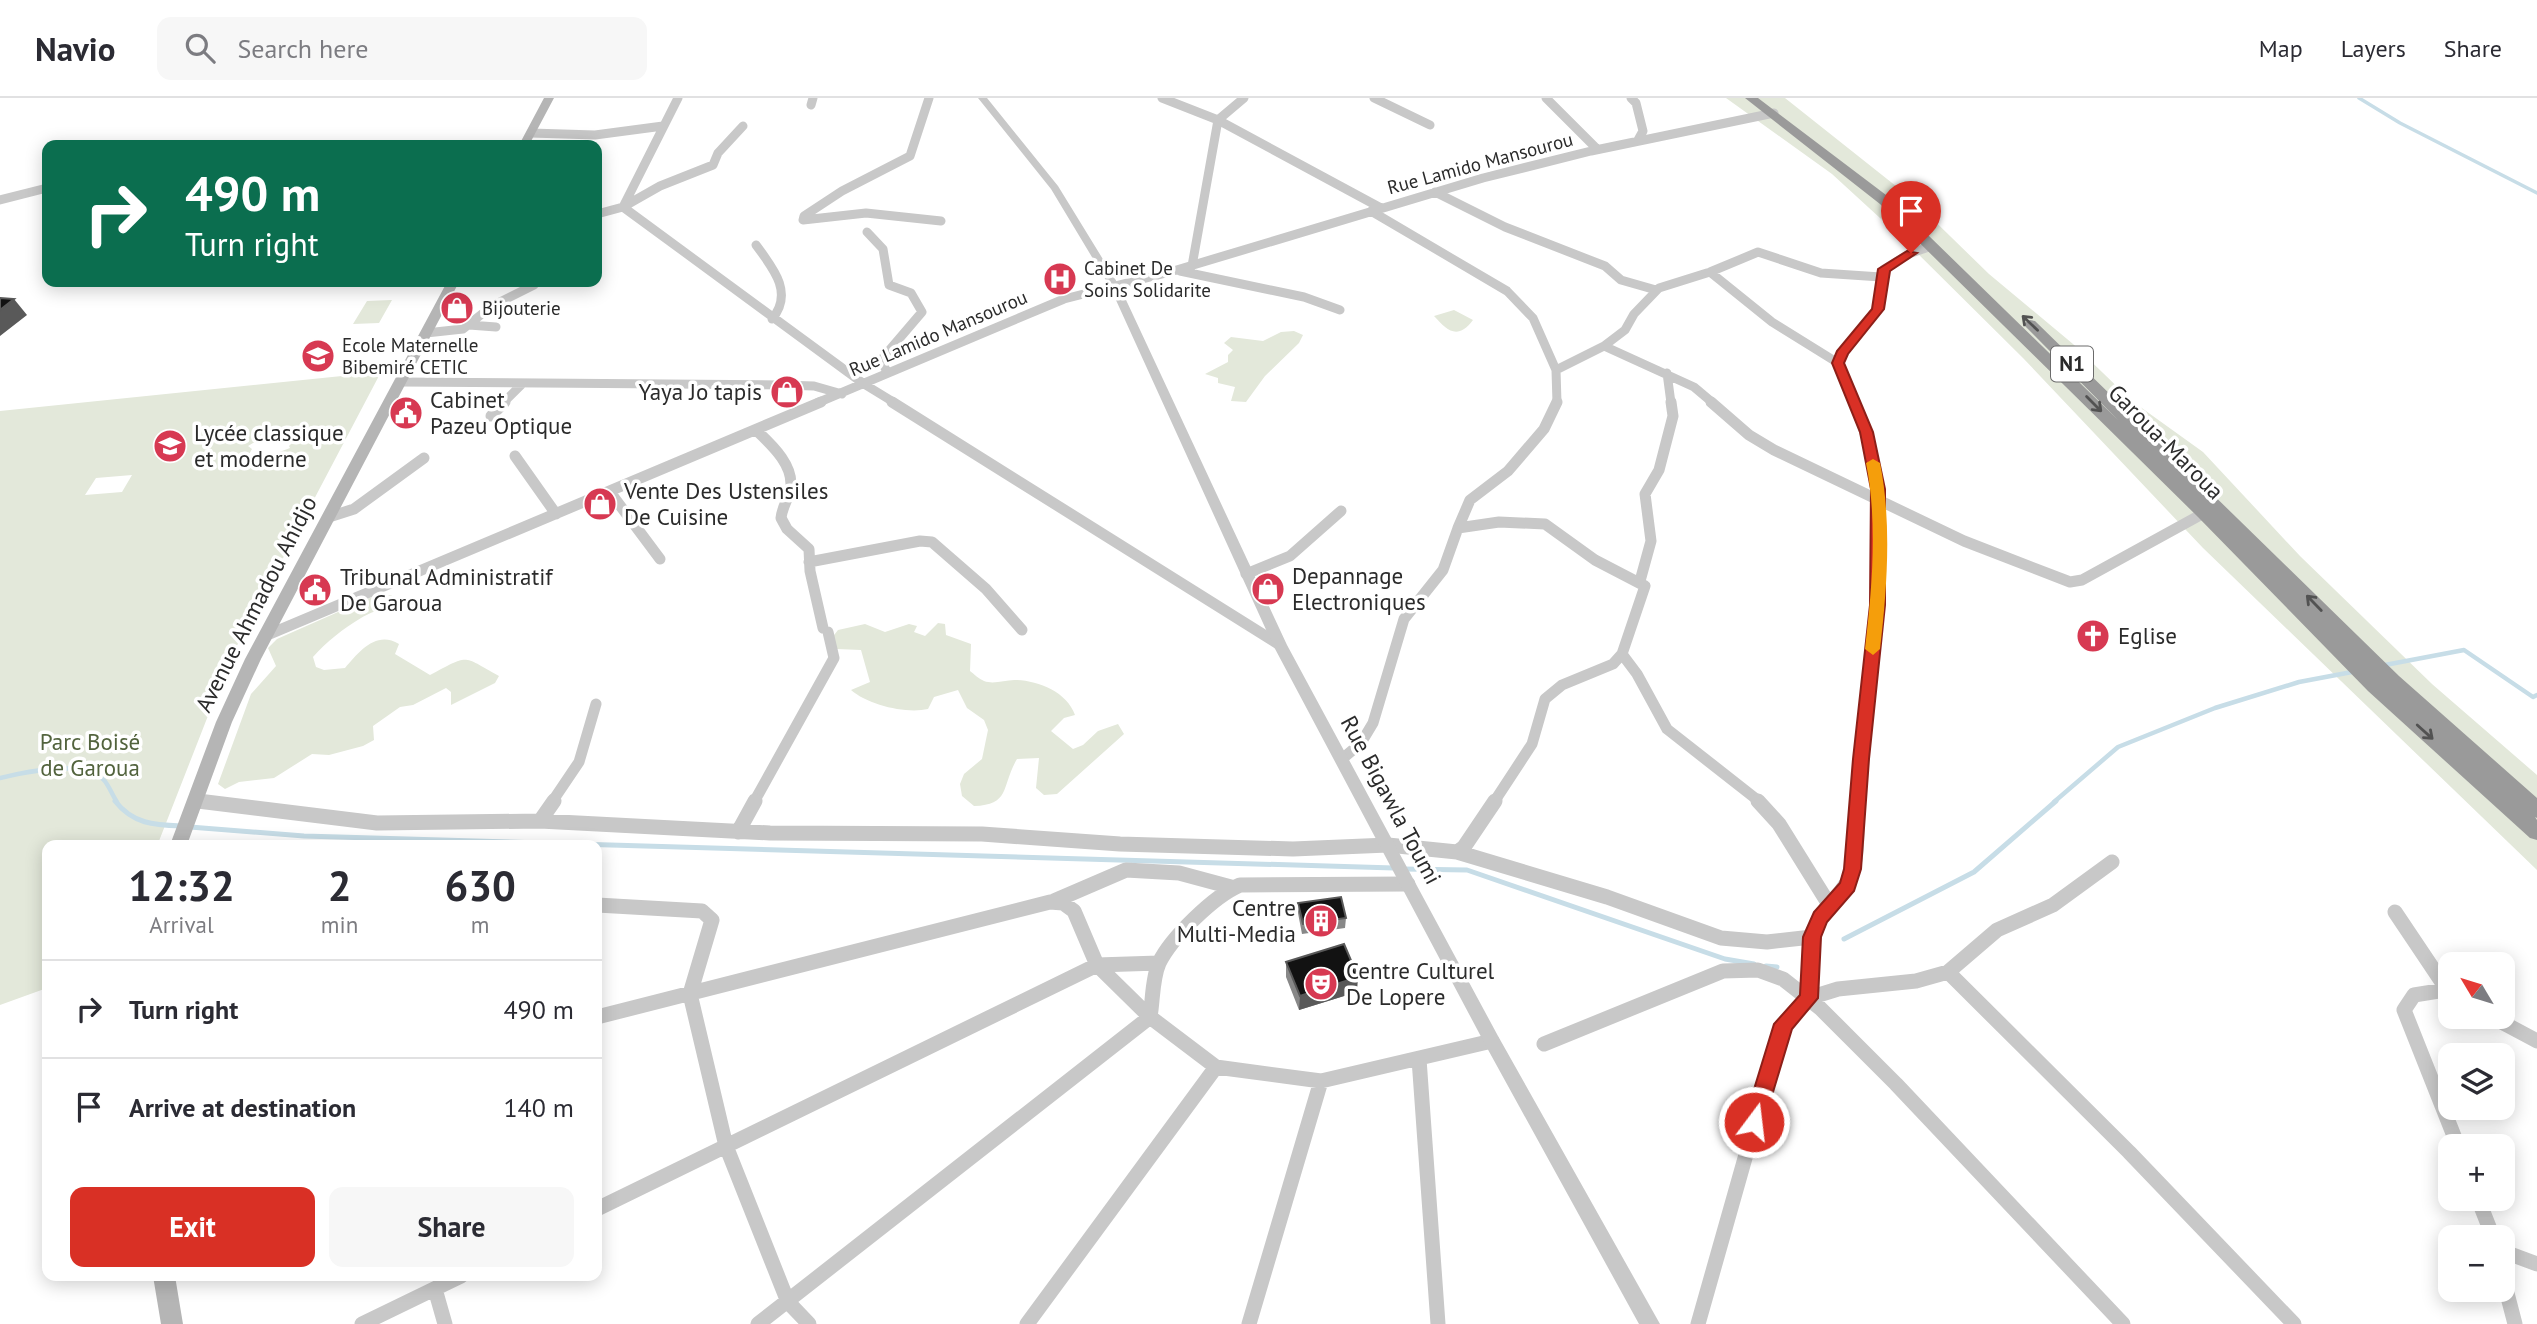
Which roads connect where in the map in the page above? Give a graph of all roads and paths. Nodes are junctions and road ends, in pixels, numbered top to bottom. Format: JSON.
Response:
{"nodes":[{"id":1,"x":549,"y":98,"type":"edge"},
{"id":2,"x":678,"y":98,"type":"edge"},
{"id":3,"x":929,"y":98,"type":"edge"},
{"id":4,"x":982,"y":98,"type":"edge"},
{"id":5,"x":1162,"y":98,"type":"edge"},
{"id":6,"x":1244,"y":98,"type":"edge"},
{"id":7,"x":1374,"y":98,"type":"edge"},
{"id":8,"x":1546,"y":98,"type":"edge"},
{"id":9,"x":1631,"y":98,"type":"edge"},
{"id":10,"x":1751,"y":98,"type":"edge"},
{"id":11,"x":1764,"y":98,"type":"edge"},
{"id":12,"x":1773,"y":113,"type":"junction"},
{"id":13,"x":1218,"y":120,"type":"junction"},
{"id":14,"x":1430,"y":125,"type":"dead end"},
{"id":15,"x":663,"y":126,"type":"junction"},
{"id":16,"x":743,"y":126,"type":"dead end"},
{"id":17,"x":531,"y":133,"type":"junction"},
{"id":18,"x":527,"y":140,"type":"edge"},
{"id":19,"x":1638,"y":140,"type":"junction"},
{"id":20,"x":1597,"y":149,"type":"junction"},
{"id":21,"x":42,"y":189,"type":"edge"},
{"id":22,"x":1435,"y":192,"type":"junction"},
{"id":23,"x":0,"y":200,"type":"edge"},
{"id":24,"x":623,"y":207,"type":"junction"},
{"id":25,"x":1376,"y":209,"type":"junction"},
{"id":26,"x":602,"y":213,"type":"edge"},
{"id":27,"x":942,"y":221,"type":"dead end"},
{"id":28,"x":867,"y":232,"type":"dead end"},
{"id":29,"x":756,"y":245,"type":"dead end"},
{"id":30,"x":1932,"y":247,"type":"junction"},
{"id":31,"x":1192,"y":266,"type":"junction"},
{"id":32,"x":1176,"y":270,"type":"junction"},
{"id":33,"x":1710,"y":272,"type":"junction"},
{"id":34,"x":1881,"y":276,"type":"junction"},
{"id":35,"x":450,"y":287,"type":"edge"},
{"id":36,"x":530,"y":287,"type":"edge"},
{"id":37,"x":1115,"y":287,"type":"junction"},
{"id":38,"x":1656,"y":290,"type":"junction"},
{"id":39,"x":1340,"y":310,"type":"dead end"},
{"id":40,"x":772,"y":319,"type":"junction"},
{"id":41,"x":469,"y":325,"type":"junction"},
{"id":42,"x":496,"y":327,"type":"dead end"},
{"id":43,"x":426,"y":333,"type":"junction"},
{"id":44,"x":1604,"y":346,"type":"junction"},
{"id":45,"x":1838,"y":363,"type":"junction"},
{"id":46,"x":1556,"y":370,"type":"junction"},
{"id":47,"x":887,"y":372,"type":"junction"},
{"id":48,"x":1667,"y":373,"type":"junction"},
{"id":49,"x":400,"y":382,"type":"junction"},
{"id":50,"x":522,"y":384,"type":"junction"},
{"id":51,"x":864,"y":384,"type":"junction"},
{"id":52,"x":842,"y":394,"type":"junction"},
{"id":53,"x":491,"y":416,"type":"dead end"},
{"id":54,"x":756,"y":430,"type":"junction"},
{"id":55,"x":515,"y":456,"type":"dead end"},
{"id":56,"x":424,"y":458,"type":"dead end"},
{"id":57,"x":610,"y":492,"type":"junction"},
{"id":58,"x":1877,"y":500,"type":"junction"},
{"id":59,"x":1341,"y":511,"type":"dead end"},
{"id":60,"x":2204,"y":513,"type":"junction"},
{"id":61,"x":556,"y":514,"type":"junction"},
{"id":62,"x":329,"y":517,"type":"junction"},
{"id":63,"x":1458,"y":528,"type":"junction"},
{"id":64,"x":660,"y":559,"type":"dead end"},
{"id":65,"x":809,"y":562,"type":"junction"},
{"id":66,"x":1246,"y":574,"type":"junction"},
{"id":67,"x":1640,"y":581,"type":"junction"},
{"id":68,"x":1022,"y":630,"type":"dead end"},
{"id":69,"x":265,"y":636,"type":"junction"},
{"id":70,"x":1280,"y":645,"type":"junction"},
{"id":71,"x":1622,"y":654,"type":"junction"},
{"id":72,"x":2354,"y":654,"type":"junction"},
{"id":73,"x":2384,"y":683,"type":"junction"},
{"id":74,"x":596,"y":704,"type":"dead end"},
{"id":75,"x":1342,"y":759,"type":"junction"},
{"id":76,"x":192,"y":805,"type":"junction"},
{"id":77,"x":2537,"y":810,"type":"edge"},
{"id":78,"x":540,"y":821,"type":"junction"},
{"id":79,"x":738,"y":832,"type":"junction"},
{"id":80,"x":2537,"y":832,"type":"edge"},
{"id":81,"x":179,"y":840,"type":"edge"},
{"id":82,"x":1390,"y":848,"type":"junction"},
{"id":83,"x":1457,"y":852,"type":"junction"},
{"id":84,"x":2112,"y":862,"type":"dead end"},
{"id":85,"x":1405,"y":880,"type":"junction"},
{"id":86,"x":1231,"y":887,"type":"junction"},
{"id":87,"x":1050,"y":902,"type":"junction"},
{"id":88,"x":602,"y":905,"type":"edge"},
{"id":89,"x":1830,"y":906,"type":"junction"},
{"id":90,"x":2395,"y":912,"type":"dead end"},
{"id":91,"x":1812,"y":937,"type":"junction"},
{"id":92,"x":1159,"y":963,"type":"junction"},
{"id":93,"x":1097,"y":965,"type":"junction"},
{"id":94,"x":1948,"y":972,"type":"junction"},
{"id":95,"x":2438,"y":977,"type":"edge"},
{"id":96,"x":2438,"y":993,"type":"edge"},
{"id":97,"x":690,"y":994,"type":"junction"},
{"id":98,"x":1809,"y":998,"type":"junction"},
{"id":99,"x":602,"y":1016,"type":"edge"},
{"id":100,"x":1150,"y":1017,"type":"junction"},
{"id":101,"x":2514,"y":1029,"type":"edge"},
{"id":102,"x":1492,"y":1041,"type":"junction"},
{"id":103,"x":2537,"y":1041,"type":"edge"},
{"id":104,"x":1544,"y":1044,"type":"dead end"},
{"id":105,"x":1419,"y":1059,"type":"junction"},
{"id":106,"x":1216,"y":1067,"type":"junction"},
{"id":107,"x":1321,"y":1081,"type":"junction"},
{"id":108,"x":2453,"y":1134,"type":"edge"},
{"id":109,"x":726,"y":1146,"type":"junction"},
{"id":110,"x":602,"y":1207,"type":"edge"},
{"id":111,"x":2515,"y":1256,"type":"edge"},
{"id":112,"x":2537,"y":1264,"type":"edge"},
{"id":113,"x":165,"y":1281,"type":"edge"},
{"id":114,"x":451,"y":1281,"type":"edge"},
{"id":115,"x":435,"y":1289,"type":"junction"},
{"id":116,"x":788,"y":1302,"type":"junction"},
{"id":117,"x":2509,"y":1302,"type":"edge"},
{"id":118,"x":172,"y":1324,"type":"edge"},
{"id":119,"x":362,"y":1324,"type":"edge"},
{"id":120,"x":445,"y":1324,"type":"edge"},
{"id":121,"x":758,"y":1324,"type":"edge"},
{"id":122,"x":809,"y":1324,"type":"edge"},
{"id":123,"x":1027,"y":1324,"type":"edge"},
{"id":124,"x":1249,"y":1324,"type":"edge"},
{"id":125,"x":1438,"y":1324,"type":"edge"},
{"id":126,"x":1650,"y":1324,"type":"edge"},
{"id":127,"x":1698,"y":1324,"type":"edge"},
{"id":128,"x":2123,"y":1324,"type":"edge"},
{"id":129,"x":2294,"y":1324,"type":"edge"},
{"id":130,"x":2515,"y":1324,"type":"edge"}],
"edges":[{"from":1,"to":17,"type":"main road"},
{"from":2,"to":15,"type":"street"},
{"from":3,"to":27,"type":"street"},
{"from":4,"to":37,"type":"street","name":"Rue Bigawla Toumi"},
{"from":5,"to":13,"type":"street"},
{"from":6,"to":13,"type":"street"},
{"from":7,"to":14,"type":"street"},
{"from":8,"to":20,"type":"street"},
{"from":9,"to":19,"type":"street"},
{"from":10,"to":12,"type":"highway","name":"Garoua-Maroua","number":"N1"},
{"from":72,"to":11,"type":"highway","name":"Garoua-Maroua","number":"N1","one_way":true},
{"from":12,"to":19,"type":"street","name":"Rue Lamido Mansourou"},
{"from":12,"to":30,"type":"highway","name":"Garoua-Maroua","number":"N1"},
{"from":13,"to":25,"type":"street"},
{"from":13,"to":31,"type":"street"},
{"from":15,"to":17,"type":"street"},
{"from":15,"to":24,"type":"street"},
{"from":16,"to":24,"type":"street"},
{"from":17,"to":18,"type":"main road"},
{"from":19,"to":20,"type":"street","name":"Rue Lamido Mansourou"},
{"from":20,"to":22,"type":"street","name":"Rue Lamido Mansourou"},
{"from":21,"to":23,"type":"street"},
{"from":22,"to":25,"type":"street","name":"Rue Lamido Mansourou"},
{"from":22,"to":38,"type":"street"},
{"from":24,"to":26,"type":"street"},
{"from":24,"to":40,"type":"street"},
{"from":25,"to":31,"type":"street","name":"Rue Lamido Mansourou"},
{"from":25,"to":46,"type":"street"},
{"from":28,"to":47,"type":"street"},
{"from":29,"to":40,"type":"street"},
{"from":30,"to":34,"type":"street"},
{"from":30,"to":60,"type":"highway","name":"Garoua-Maroua","number":"N1","one_way":true},
{"from":31,"to":32,"type":"street","name":"Rue Lamido Mansourou"},
{"from":32,"to":37,"type":"street","name":"Rue Lamido Mansourou"},
{"from":32,"to":39,"type":"street"},
{"from":33,"to":34,"type":"street"},
{"from":33,"to":38,"type":"street"},
{"from":33,"to":45,"type":"street"},
{"from":34,"to":45,"type":"street"},
{"from":35,"to":43,"type":"main road","name":"Avenue Ahmadou Ahidjo"},
{"from":36,"to":41,"type":"street"},
{"from":37,"to":47,"type":"street","name":"Rue Lamido Mansourou"},
{"from":37,"to":66,"type":"street","name":"Rue Bigawla Toumi"},
{"from":38,"to":44,"type":"street"},
{"from":40,"to":51,"type":"street"},
{"from":41,"to":42,"type":"street"},
{"from":41,"to":43,"type":"street"},
{"from":43,"to":49,"type":"main road","name":"Avenue Ahmadou Ahidjo"},
{"from":44,"to":46,"type":"street"},
{"from":44,"to":48,"type":"street"},
{"from":45,"to":58,"type":"street"},
{"from":46,"to":63,"type":"street"},
{"from":47,"to":51,"type":"street","name":"Rue Lamido Mansourou"},
{"from":48,"to":58,"type":"street"},
{"from":48,"to":67,"type":"street"},
{"from":49,"to":50,"type":"street"},
{"from":49,"to":62,"type":"main road","name":"Avenue Ahmadou Ahidjo"},
{"from":50,"to":52,"type":"street"},
{"from":50,"to":53,"type":"street"},
{"from":51,"to":52,"type":"street","name":"Rue Lamido Mansourou"},
{"from":51,"to":70,"type":"street"},
{"from":52,"to":54,"type":"street","name":"Rue Lamido Mansourou"},
{"from":54,"to":57,"type":"street","name":"Rue Lamido Mansourou"},
{"from":54,"to":65,"type":"street"},
{"from":55,"to":61,"type":"street"},
{"from":56,"to":62,"type":"street"},
{"from":57,"to":61,"type":"street","name":"Rue Lamido Mansourou"},
{"from":57,"to":64,"type":"street"},
{"from":58,"to":60,"type":"street"},
{"from":58,"to":89,"type":"street"},
{"from":59,"to":66,"type":"street"},
{"from":60,"to":72,"type":"highway","name":"Garoua-Maroua","number":"N1"},
{"from":61,"to":69,"type":"street","name":"Rue Lamido Mansourou"},
{"from":62,"to":69,"type":"main road","name":"Avenue Ahmadou Ahidjo"},
{"from":63,"to":67,"type":"street"},
{"from":63,"to":75,"type":"street"},
{"from":65,"to":68,"type":"street"},
{"from":65,"to":79,"type":"street"},
{"from":66,"to":70,"type":"street","name":"Rue Bigawla Toumi"},
{"from":67,"to":71,"type":"street"},
{"from":69,"to":76,"type":"main road","name":"Avenue Ahmadou Ahidjo"},
{"from":70,"to":75,"type":"street","name":"Rue Bigawla Toumi"},
{"from":71,"to":83,"type":"street"},
{"from":71,"to":89,"type":"street"},
{"from":72,"to":73,"type":"highway","name":"Garoua-Maroua","number":"N1"},
{"from":73,"to":77,"type":"highway","name":"Garoua-Maroua","number":"N1"},
{"from":73,"to":80,"type":"highway","name":"Garoua-Maroua","number":"N1","one_way":true},
{"from":74,"to":78,"type":"street"},
{"from":75,"to":82,"type":"street","name":"Rue Bigawla Toumi"},
{"from":76,"to":78,"type":"street"},
{"from":76,"to":81,"type":"main road","name":"Avenue Ahmadou Ahidjo"},
{"from":78,"to":79,"type":"street"},
{"from":79,"to":82,"type":"street"},
{"from":82,"to":83,"type":"street"},
{"from":82,"to":85,"type":"street","name":"Rue Bigawla Toumi"},
{"from":83,"to":91,"type":"street"},
{"from":84,"to":94,"type":"street"},
{"from":85,"to":86,"type":"street"},
{"from":85,"to":102,"type":"street","name":"Rue Bigawla Toumi"},
{"from":86,"to":87,"type":"street"},
{"from":86,"to":92,"type":"street"},
{"from":87,"to":93,"type":"street"},
{"from":87,"to":97,"type":"street"},
{"from":88,"to":97,"type":"street"},
{"from":89,"to":91,"type":"street"},
{"from":90,"to":95,"type":"street"},
{"from":91,"to":98,"type":"street"},
{"from":92,"to":93,"type":"street"},
{"from":92,"to":100,"type":"street"},
{"from":93,"to":100,"type":"street"},
{"from":93,"to":109,"type":"street"},
{"from":94,"to":98,"type":"street"},
{"from":94,"to":129,"type":"street"},
{"from":96,"to":108,"type":"street"},
{"from":97,"to":99,"type":"street"},
{"from":97,"to":109,"type":"street"},
{"from":98,"to":104,"type":"street"},
{"from":98,"to":127,"type":"street"},
{"from":98,"to":128,"type":"street"},
{"from":100,"to":106,"type":"street"},
{"from":100,"to":116,"type":"street"},
{"from":101,"to":103,"type":"street"},
{"from":102,"to":105,"type":"street"},
{"from":102,"to":126,"type":"street","name":"Rue Bigawla Toumi"},
{"from":105,"to":107,"type":"street"},
{"from":105,"to":125,"type":"street"},
{"from":106,"to":107,"type":"street"},
{"from":106,"to":123,"type":"street"},
{"from":107,"to":124,"type":"street"},
{"from":109,"to":110,"type":"street"},
{"from":109,"to":116,"type":"street"},
{"from":111,"to":112,"type":"street"},
{"from":113,"to":118,"type":"main road"},
{"from":114,"to":115,"type":"street"},
{"from":115,"to":119,"type":"street"},
{"from":115,"to":120,"type":"street"},
{"from":116,"to":121,"type":"street"},
{"from":116,"to":122,"type":"street"},
{"from":117,"to":130,"type":"street"}]}
